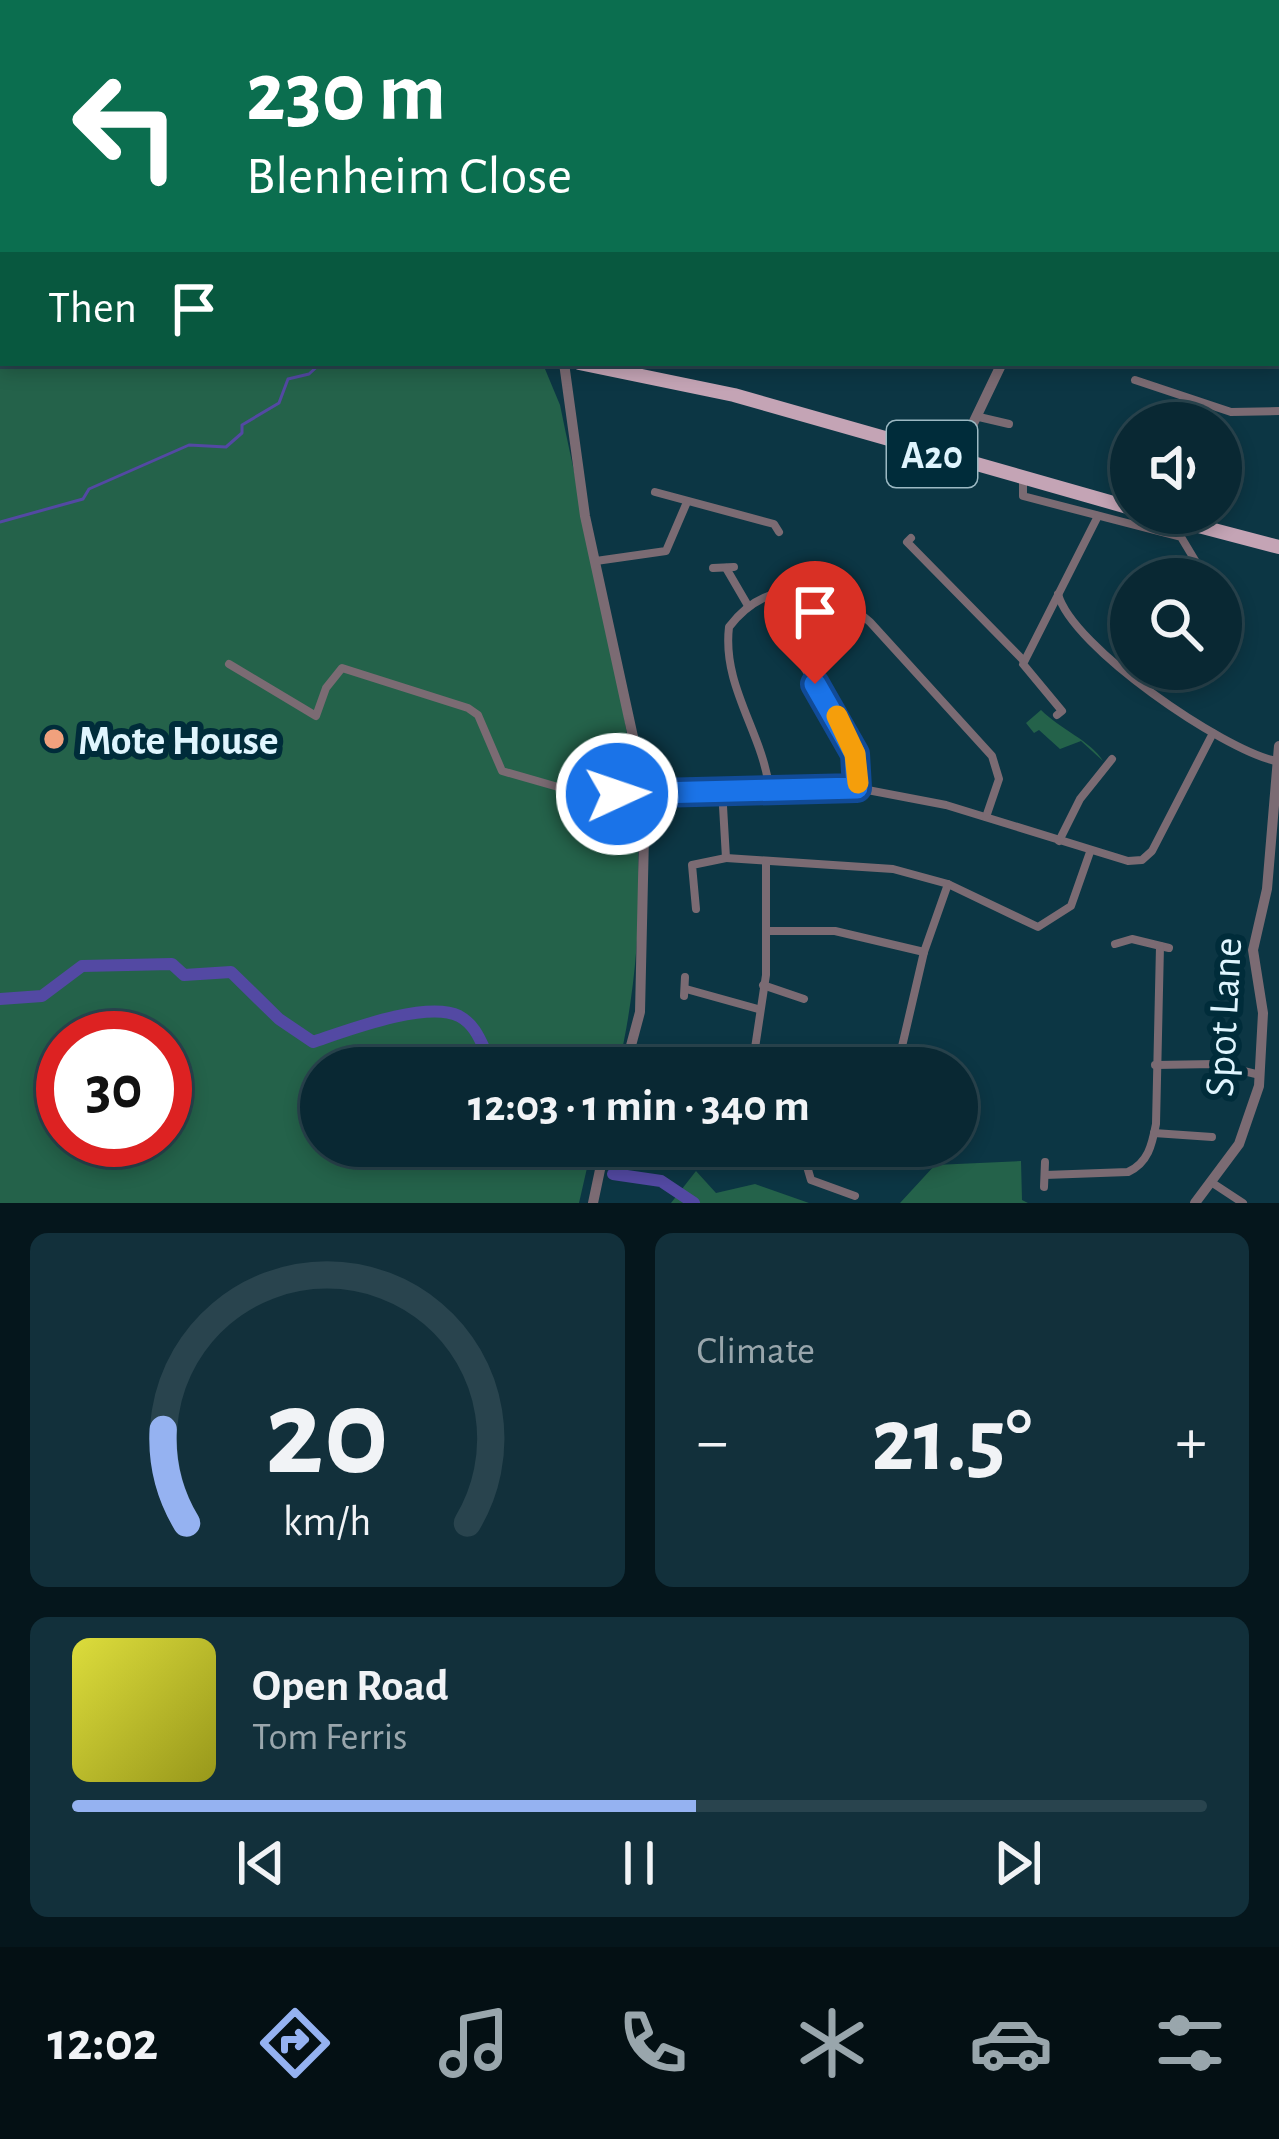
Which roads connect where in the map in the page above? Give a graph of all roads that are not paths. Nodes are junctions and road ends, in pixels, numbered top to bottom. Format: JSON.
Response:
{"nodes":[{"id":1,"x":564,"y":366,"type":"edge"},
{"id":2,"x":594,"y":366,"type":"edge"},
{"id":3,"x":1002,"y":366,"type":"edge"},
{"id":4,"x":1135,"y":380,"type":"dead end"},
{"id":5,"x":1279,"y":412,"type":"edge"},
{"id":6,"x":979,"y":417,"type":"junction"},
{"id":7,"x":1009,"y":424,"type":"dead end"},
{"id":8,"x":955,"y":461,"type":"junction"},
{"id":9,"x":1023,"y":479,"type":"junction"},
{"id":10,"x":655,"y":492,"type":"dead end"},
{"id":11,"x":688,"y":502,"type":"junction"},
{"id":12,"x":1110,"y":502,"type":"edge"},
{"id":13,"x":1098,"y":516,"type":"junction"},
{"id":14,"x":1110,"y":518,"type":"edge"},
{"id":15,"x":779,"y":532,"type":"dead end"},
{"id":16,"x":1206,"y":534,"type":"edge"},
{"id":17,"x":909,"y":540,"type":"dead end"},
{"id":18,"x":1279,"y":548,"type":"edge"},
{"id":19,"x":596,"y":560,"type":"junction"},
{"id":20,"x":713,"y":568,"type":"dead end"},
{"id":21,"x":1058,"y":594,"type":"junction"},
{"id":22,"x":747,"y":604,"type":"junction"},
{"id":23,"x":1023,"y":663,"type":"junction"},
{"id":24,"x":229,"y":664,"type":"dead end"},
{"id":25,"x":805,"y":669,"type":"dead end"},
{"id":26,"x":1058,"y":715,"type":"dead end"},
{"id":27,"x":1213,"y":733,"type":"junction"},
{"id":28,"x":1279,"y":746,"type":"edge"},
{"id":29,"x":1111,"y":759,"type":"dead end"},
{"id":30,"x":1276,"y":761,"type":"edge"},
{"id":31,"x":769,"y":787,"type":"junction"},
{"id":32,"x":857,"y":788,"type":"junction"},
{"id":33,"x":722,"y":789,"type":"junction"},
{"id":34,"x":645,"y":792,"type":"junction"},
{"id":35,"x":986,"y":817,"type":"junction"},
{"id":36,"x":1059,"y":842,"type":"junction"},
{"id":37,"x":1275,"y":844,"type":"edge"},
{"id":38,"x":1090,"y":852,"type":"junction"},
{"id":39,"x":726,"y":858,"type":"junction"},
{"id":40,"x":766,"y":863,"type":"junction"},
{"id":41,"x":948,"y":884,"type":"junction"},
{"id":42,"x":696,"y":909,"type":"dead end"},
{"id":43,"x":766,"y":931,"type":"junction"},
{"id":44,"x":1114,"y":944,"type":"dead end"},
{"id":45,"x":925,"y":952,"type":"junction"},
{"id":46,"x":685,"y":977,"type":"dead end"},
{"id":47,"x":763,"y":985,"type":"junction"},
{"id":48,"x":804,"y":999,"type":"dead end"},
{"id":49,"x":758,"y":1009,"type":"junction"},
{"id":50,"x":631,"y":1047,"type":"edge"},
{"id":51,"x":755,"y":1047,"type":"edge"},
{"id":52,"x":902,"y":1047,"type":"edge"},
{"id":53,"x":1155,"y":1064,"type":"junction"},
{"id":54,"x":1261,"y":1075,"type":"junction"},
{"id":55,"x":1154,"y":1133,"type":"junction"},
{"id":56,"x":1212,"y":1137,"type":"dead end"},
{"id":57,"x":1045,"y":1162,"type":"dead end"},
{"id":58,"x":601,"y":1167,"type":"edge"},
{"id":59,"x":807,"y":1167,"type":"edge"},
{"id":60,"x":1045,"y":1175,"type":"junction"},
{"id":61,"x":1211,"y":1182,"type":"junction"},
{"id":62,"x":1044,"y":1187,"type":"dead end"},
{"id":63,"x":855,"y":1196,"type":"dead end"},
{"id":64,"x":593,"y":1203,"type":"edge"},
{"id":65,"x":1195,"y":1203,"type":"edge"},
{"id":66,"x":1243,"y":1203,"type":"edge"}],
"edges":[{"from":1,"to":19,"type":"street"},
{"from":2,"to":8,"type":"main road","number":"A20"},
{"from":3,"to":6,"type":"street"},
{"from":4,"to":5,"type":"street"},
{"from":6,"to":7,"type":"street"},
{"from":6,"to":8,"type":"street"},
{"from":8,"to":9,"type":"main road","number":"A20"},
{"from":9,"to":12,"type":"main road","number":"A20"},
{"from":9,"to":13,"type":"street"},
{"from":10,"to":11,"type":"street"},
{"from":11,"to":15,"type":"street"},
{"from":11,"to":19,"type":"street"},
{"from":13,"to":14,"type":"street"},
{"from":13,"to":21,"type":"street"},
{"from":16,"to":18,"type":"main road"},
{"from":17,"to":23,"type":"street"},
{"from":19,"to":34,"type":"street"},
{"from":20,"to":22,"type":"street"},
{"from":21,"to":23,"type":"street"},
{"from":21,"to":27,"type":"street"},
{"from":22,"to":31,"type":"street"},
{"from":22,"to":35,"type":"street"},
{"from":23,"to":26,"type":"street"},
{"from":24,"to":34,"type":"street"},
{"from":25,"to":32,"type":"street"},
{"from":27,"to":30,"type":"street"},
{"from":27,"to":38,"type":"street"},
{"from":28,"to":30,"type":"street","name":"Spot Lane"},
{"from":29,"to":36,"type":"street"},
{"from":30,"to":37,"type":"street","name":"Spot Lane"},
{"from":31,"to":32,"type":"street"},
{"from":31,"to":33,"type":"street"},
{"from":32,"to":35,"type":"street"},
{"from":33,"to":34,"type":"street"},
{"from":33,"to":39,"type":"street"},
{"from":34,"to":50,"type":"street"},
{"from":35,"to":36,"type":"street"},
{"from":36,"to":38,"type":"street"},
{"from":37,"to":54,"type":"street","name":"Spot Lane"},
{"from":38,"to":41,"type":"street"},
{"from":39,"to":40,"type":"street"},
{"from":39,"to":42,"type":"street"},
{"from":40,"to":41,"type":"street"},
{"from":40,"to":43,"type":"street"},
{"from":41,"to":45,"type":"street"},
{"from":43,"to":45,"type":"street"},
{"from":43,"to":47,"type":"street"},
{"from":44,"to":53,"type":"street"},
{"from":45,"to":52,"type":"street"},
{"from":46,"to":49,"type":"street"},
{"from":47,"to":48,"type":"street"},
{"from":47,"to":49,"type":"street"},
{"from":49,"to":51,"type":"street"},
{"from":53,"to":54,"type":"street"},
{"from":53,"to":55,"type":"street"},
{"from":54,"to":61,"type":"street","name":"Spot Lane"},
{"from":55,"to":56,"type":"street"},
{"from":55,"to":60,"type":"street"},
{"from":57,"to":60,"type":"street"},
{"from":58,"to":64,"type":"street"},
{"from":59,"to":63,"type":"street"},
{"from":60,"to":62,"type":"street"},
{"from":61,"to":65,"type":"street","name":"Spot Lane"},
{"from":61,"to":66,"type":"street"}]}
